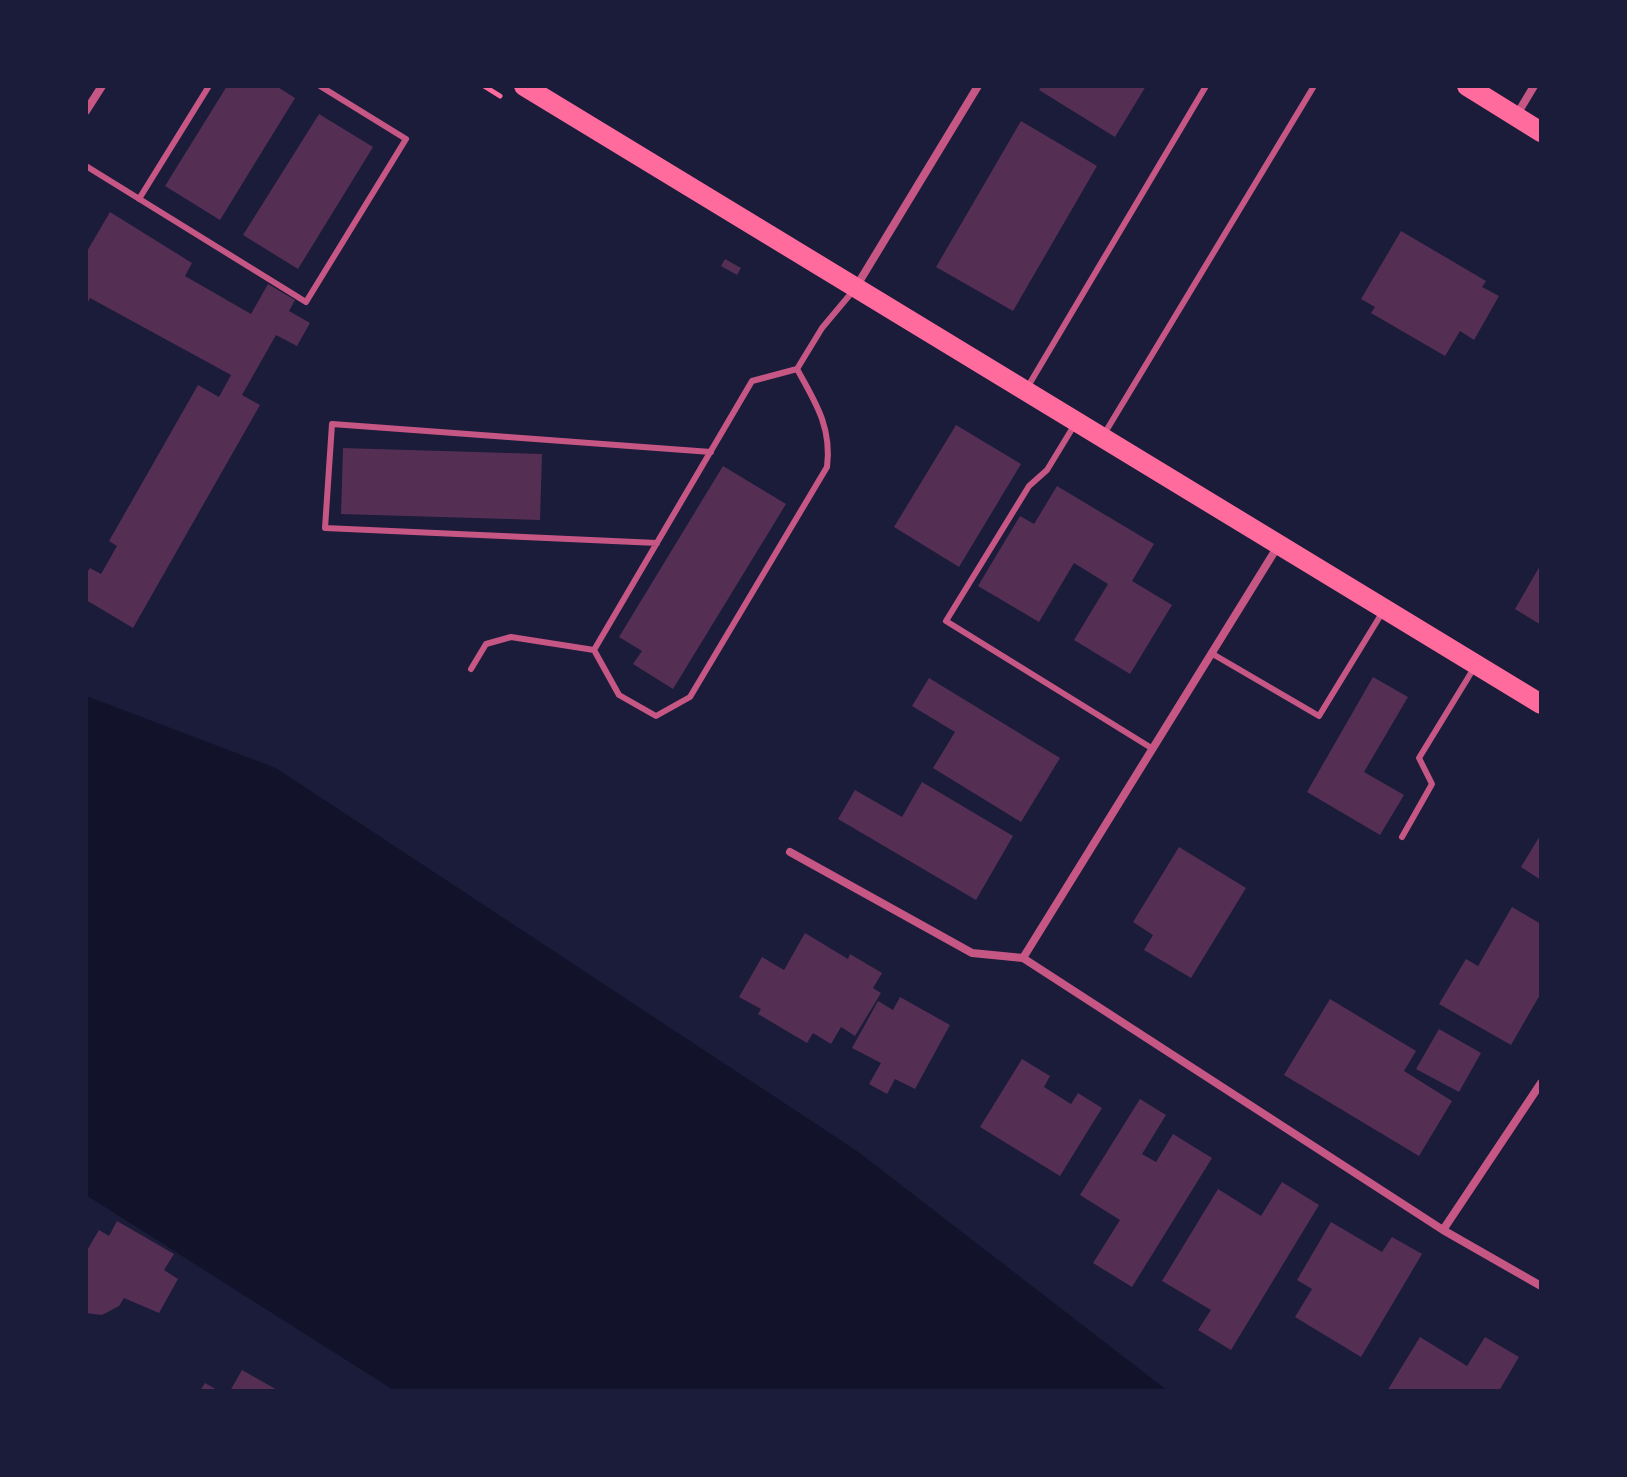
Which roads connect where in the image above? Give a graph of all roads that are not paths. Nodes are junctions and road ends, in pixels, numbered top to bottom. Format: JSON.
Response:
{"nodes":[{"id":1,"x":102,"y":86,"type":"edge"},
{"id":2,"x":209,"y":86,"type":"edge"},
{"id":3,"x":320,"y":86,"type":"edge"},
{"id":4,"x":524,"y":86,"type":"edge"},
{"id":5,"x":978,"y":86,"type":"edge"},
{"id":6,"x":1206,"y":86,"type":"edge"},
{"id":7,"x":1314,"y":86,"type":"edge"},
{"id":8,"x":1467,"y":86,"type":"edge"},
{"id":9,"x":1534,"y":86,"type":"edge"},
{"id":10,"x":86,"y":111,"type":"edge"},
{"id":11,"x":1516,"y":116,"type":"junction"},
{"id":12,"x":1541,"y":132,"type":"edge"},
{"id":13,"x":86,"y":166,"type":"edge"},
{"id":14,"x":139,"y":199,"type":"junction"},
{"id":15,"x":855,"y":288,"type":"junction"},
{"id":16,"x":797,"y":369,"type":"junction"},
{"id":17,"x":1025,"y":391,"type":"junction"},
{"id":18,"x":1076,"y":421,"type":"junction"},
{"id":19,"x":1102,"y":438,"type":"junction"},
{"id":20,"x":711,"y":452,"type":"junction"},
{"id":21,"x":657,"y":543,"type":"junction"},
{"id":22,"x":1278,"y":546,"type":"junction"},
{"id":23,"x":1384,"y":610,"type":"junction"},
{"id":24,"x":594,"y":650,"type":"junction"},
{"id":25,"x":1211,"y":653,"type":"junction"},
{"id":26,"x":1476,"y":665,"type":"junction"},
{"id":27,"x":471,"y":669,"type":"dead end"},
{"id":28,"x":1541,"y":704,"type":"edge"},
{"id":29,"x":1153,"y":749,"type":"junction"},
{"id":30,"x":1402,"y":837,"type":"dead end"},
{"id":31,"x":790,"y":852,"type":"dead end"},
{"id":32,"x":1023,"y":958,"type":"junction"},
{"id":33,"x":1541,"y":1083,"type":"edge"},
{"id":34,"x":1443,"y":1230,"type":"junction"},
{"id":35,"x":1541,"y":1286,"type":"edge"}],
"edges":[{"from":1,"to":10,"type":"street"},
{"from":2,"to":14,"type":"lane"},
{"from":3,"to":14,"type":"lane"},
{"from":4,"to":15,"type":"main road"},
{"from":5,"to":15,"type":"street"},
{"from":6,"to":17,"type":"lane"},
{"from":7,"to":19,"type":"lane"},
{"from":8,"to":11,"type":"main road"},
{"from":9,"to":11,"type":"street"},
{"from":11,"to":12,"type":"main road"},
{"from":13,"to":14,"type":"lane"},
{"from":15,"to":16,"type":"lane"},
{"from":15,"to":17,"type":"main road"},
{"from":16,"to":20,"type":"lane"},
{"from":16,"to":24,"type":"lane"},
{"from":17,"to":18,"type":"main road"},
{"from":18,"to":19,"type":"main road"},
{"from":18,"to":29,"type":"lane"},
{"from":19,"to":22,"type":"main road"},
{"from":20,"to":21,"type":"lane"},
{"from":20,"to":21,"type":"lane"},
{"from":21,"to":24,"type":"lane"},
{"from":22,"to":23,"type":"main road"},
{"from":22,"to":25,"type":"street"},
{"from":23,"to":25,"type":"lane"},
{"from":23,"to":26,"type":"main road"},
{"from":24,"to":27,"type":"lane"},
{"from":25,"to":29,"type":"street"},
{"from":26,"to":28,"type":"main road"},
{"from":26,"to":30,"type":"lane"},
{"from":29,"to":32,"type":"street"},
{"from":31,"to":32,"type":"street"},
{"from":32,"to":34,"type":"street"},
{"from":33,"to":34,"type":"street"},
{"from":34,"to":35,"type":"street"}]}
